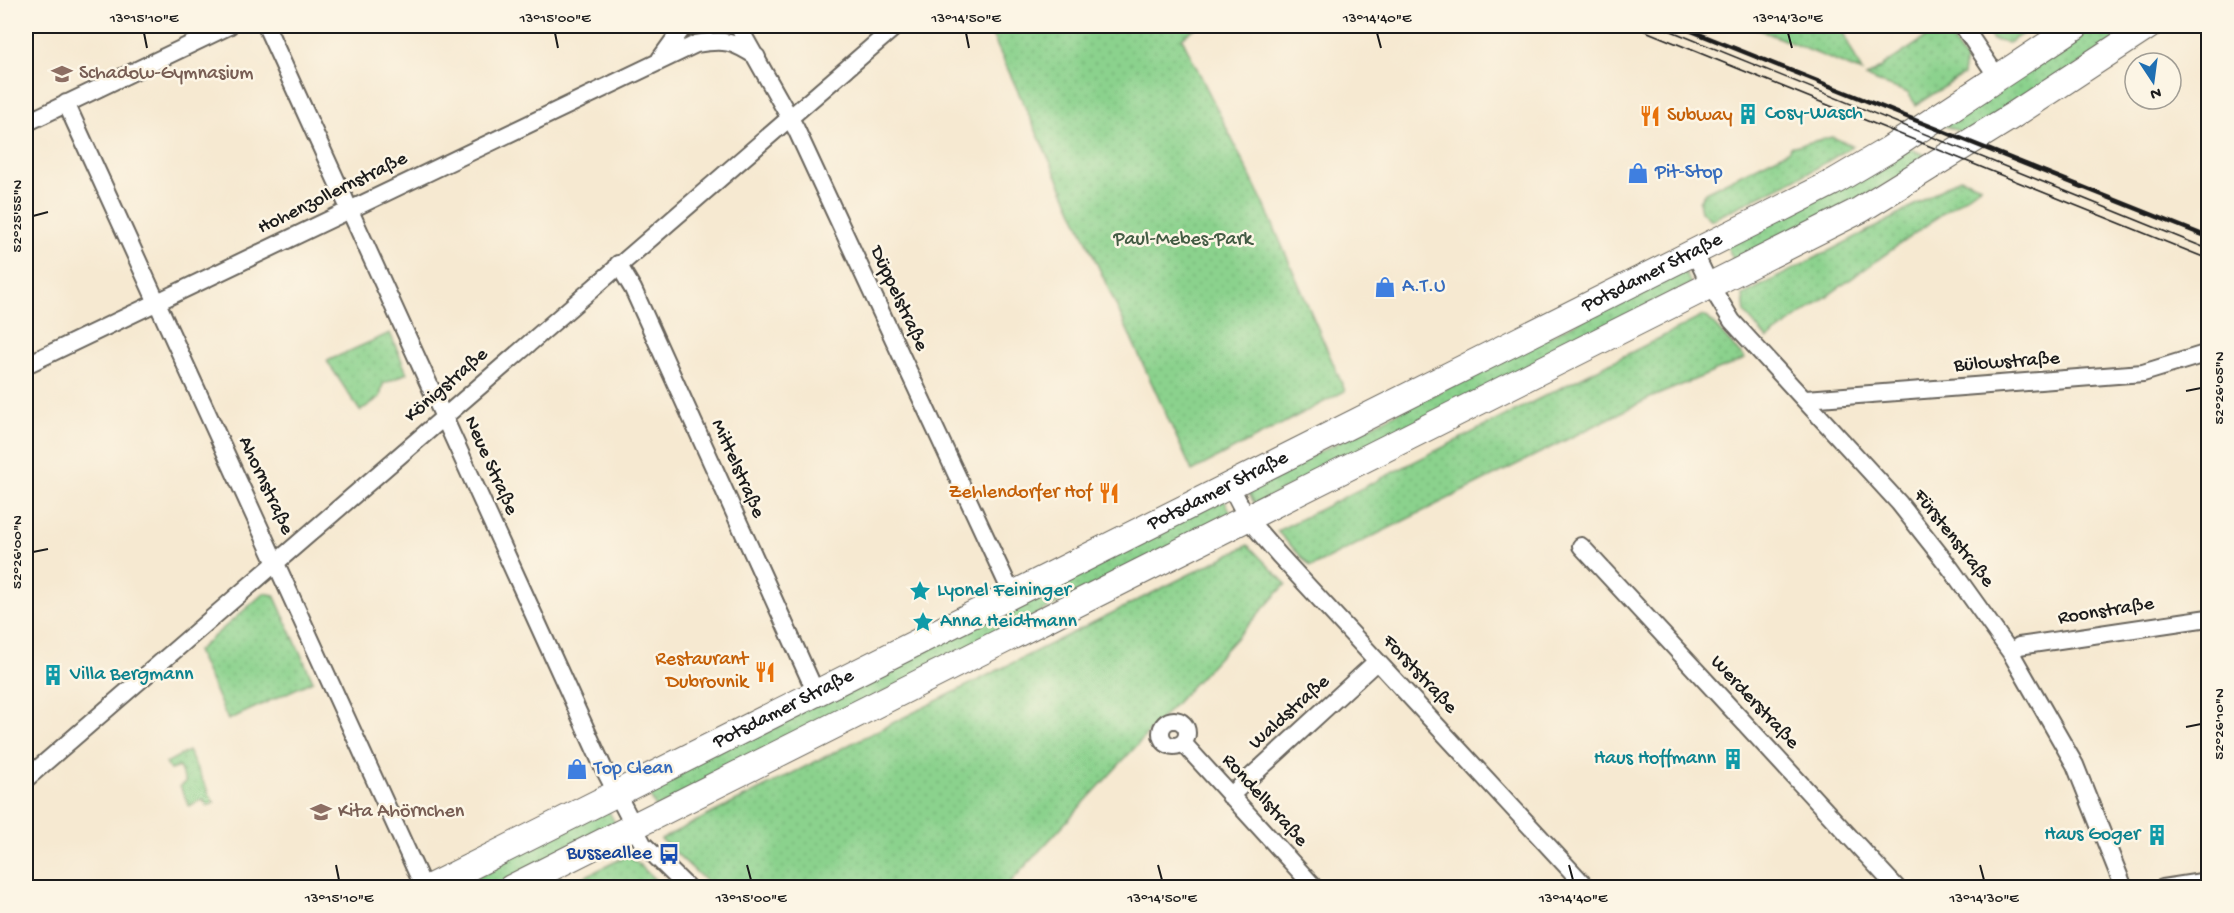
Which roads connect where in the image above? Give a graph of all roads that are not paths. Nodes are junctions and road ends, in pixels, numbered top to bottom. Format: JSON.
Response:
{"nodes":[{"id":1,"x":229,"y":26,"type":"edge"},
{"id":2,"x":266,"y":26,"type":"edge"},
{"id":3,"x":684,"y":26,"type":"edge"},
{"id":4,"x":738,"y":26,"type":"edge"},
{"id":5,"x":896,"y":26,"type":"edge"},
{"id":6,"x":1963,"y":26,"type":"edge"},
{"id":7,"x":2076,"y":26,"type":"edge"},
{"id":8,"x":2149,"y":26,"type":"edge"},
{"id":9,"x":757,"y":57,"type":"junction"},
{"id":10,"x":658,"y":60,"type":"junction"},
{"id":11,"x":1998,"y":78,"type":"junction"},
{"id":12,"x":66,"y":103,"type":"junction"},
{"id":13,"x":789,"y":117,"type":"junction"},
{"id":14,"x":26,"y":123,"type":"edge"},
{"id":15,"x":350,"y":210,"type":"junction"},
{"id":16,"x":1694,"y":252,"type":"junction"},
{"id":17,"x":618,"y":264,"type":"junction"},
{"id":18,"x":1710,"y":285,"type":"junction"},
{"id":19,"x":156,"y":302,"type":"junction"},
{"id":20,"x":2208,"y":353,"type":"edge"},
{"id":21,"x":26,"y":365,"type":"edge"},
{"id":22,"x":1806,"y":399,"type":"junction"},
{"id":23,"x":444,"y":416,"type":"junction"},
{"id":24,"x":1230,"y":485,"type":"junction"},
{"id":25,"x":1247,"y":518,"type":"junction"},
{"id":26,"x":1581,"y":546,"type":"dead end"},
{"id":27,"x":276,"y":562,"type":"junction"},
{"id":28,"x":1012,"y":594,"type":"junction"},
{"id":29,"x":2208,"y":618,"type":"edge"},
{"id":30,"x":2011,"y":652,"type":"junction"},
{"id":31,"x":1377,"y":661,"type":"junction"},
{"id":32,"x":816,"y":693,"type":"junction"},
{"id":33,"x":1183,"y":743,"type":"dead end"},
{"id":34,"x":26,"y":779,"type":"edge"},
{"id":35,"x":616,"y":793,"type":"junction"},
{"id":36,"x":1230,"y":796,"type":"junction"},
{"id":37,"x":633,"y":826,"type":"junction"},
{"id":38,"x":2208,"y":881,"type":"edge"},
{"id":39,"x":426,"y":888,"type":"edge"},
{"id":40,"x":512,"y":888,"type":"edge"},
{"id":41,"x":688,"y":888,"type":"edge"},
{"id":42,"x":1315,"y":888,"type":"edge"},
{"id":43,"x":1587,"y":888,"type":"edge"},
{"id":44,"x":1897,"y":888,"type":"edge"},
{"id":45,"x":2124,"y":888,"type":"edge"},
{"id":46,"x":2163,"y":888,"type":"edge"}],
"edges":[{"from":1,"to":12,"type":"street"},
{"from":2,"to":15,"type":"street","name":"Neue Straße"},
{"from":3,"to":10,"type":"street","name":"Hohenzollernstraße"},
{"from":4,"to":9,"type":"street","name":"Düppelstraße"},
{"from":5,"to":13,"type":"street","name":"Königstraße"},
{"from":6,"to":11,"type":"street"},
{"from":7,"to":11,"type":"main road","name":"Potsdamer Straße"},
{"from":8,"to":18,"type":"main road","name":"Potsdamer Straße"},
{"from":9,"to":10,"type":"street","name":"Hohenzollernstraße"},
{"from":9,"to":13,"type":"street","name":"Düppelstraße"},
{"from":10,"to":15,"type":"street","name":"Hohenzollernstraße"},
{"from":11,"to":16,"type":"main road","name":"Potsdamer Straße"},
{"from":12,"to":14,"type":"street"},
{"from":12,"to":19,"type":"street","name":"Ahornstraße"},
{"from":13,"to":17,"type":"street","name":"Königstraße"},
{"from":13,"to":28,"type":"street","name":"Düppelstraße"},
{"from":15,"to":19,"type":"street","name":"Hohenzollernstraße"},
{"from":15,"to":23,"type":"street","name":"Neue Straße"},
{"from":16,"to":18,"type":"street","name":"Fürstenstraße"},
{"from":16,"to":24,"type":"main road","name":"Potsdamer Straße"},
{"from":17,"to":23,"type":"street","name":"Königstraße"},
{"from":17,"to":32,"type":"street","name":"Mittelstraße"},
{"from":18,"to":22,"type":"street","name":"Fürstenstraße"},
{"from":18,"to":25,"type":"main road","name":"Potsdamer Straße"},
{"from":19,"to":21,"type":"street","name":"Hohenzollernstraße"},
{"from":19,"to":27,"type":"street","name":"Ahornstraße"},
{"from":20,"to":22,"type":"street","name":"Bülowstraße"},
{"from":22,"to":30,"type":"street","name":"Fürstenstraße"},
{"from":23,"to":27,"type":"street","name":"Königstraße"},
{"from":23,"to":35,"type":"street","name":"Neue Straße"},
{"from":24,"to":25,"type":"street","name":"Forststraße"},
{"from":24,"to":28,"type":"main road","name":"Potsdamer Straße"},
{"from":25,"to":31,"type":"street","name":"Forststraße"},
{"from":25,"to":37,"type":"main road","name":"Potsdamer Straße"},
{"from":26,"to":44,"type":"street","name":"Werderstraße"},
{"from":27,"to":34,"type":"street","name":"Königstraße"},
{"from":27,"to":39,"type":"street","name":"Ahornstraße"},
{"from":28,"to":32,"type":"main road","name":"Potsdamer Straße"},
{"from":29,"to":30,"type":"street","name":"Roonstraße"},
{"from":30,"to":45,"type":"street","name":"Fürstenstraße"},
{"from":31,"to":36,"type":"street","name":"Waldstraße"},
{"from":31,"to":43,"type":"street","name":"Forststraße"},
{"from":32,"to":35,"type":"main road","name":"Potsdamer Straße"},
{"from":33,"to":36,"type":"street","name":"Rondellstraße"},
{"from":35,"to":37,"type":"street"},
{"from":35,"to":39,"type":"main road","name":"Potsdamer Straße"},
{"from":36,"to":42,"type":"street","name":"Rondellstraße"},
{"from":37,"to":40,"type":"main road","name":"Potsdamer Straße"},
{"from":37,"to":41,"type":"street"},
{"from":38,"to":46,"type":"street"}]}
